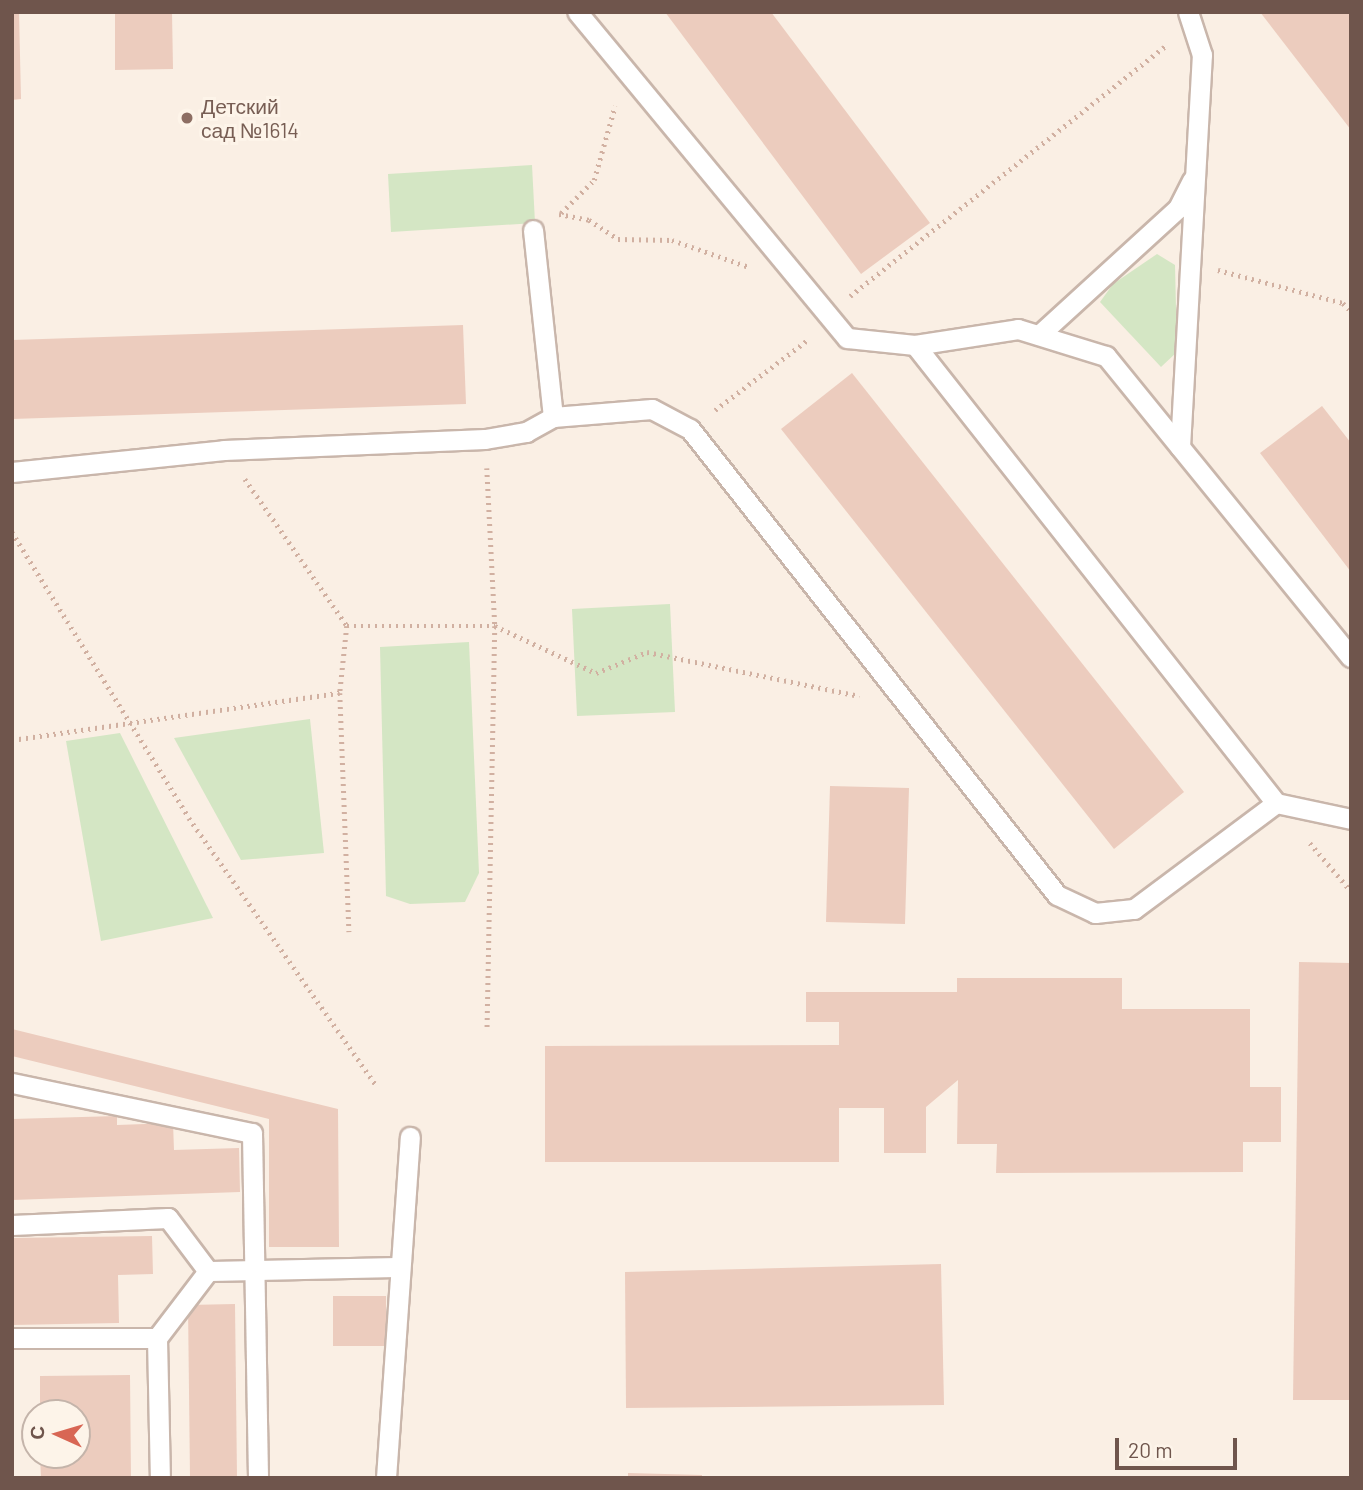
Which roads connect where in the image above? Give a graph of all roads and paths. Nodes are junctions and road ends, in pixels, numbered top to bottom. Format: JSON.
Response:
{"nodes":[{"id":1,"x":577,"y":12,"type":"edge"},
{"id":2,"x":1190,"y":18,"type":"edge"},
{"id":3,"x":625,"y":70,"type":"junction"},
{"id":4,"x":1195,"y":174,"type":"junction"},
{"id":5,"x":560,"y":214,"type":"junction"},
{"id":6,"x":533,"y":230,"type":"joint"},
{"id":7,"x":784,"y":261,"type":"junction"},
{"id":8,"x":1191,"y":263,"type":"junction"},
{"id":9,"x":1351,"y":311,"type":"edge"},
{"id":10,"x":834,"y":321,"type":"junction"},
{"id":11,"x":1039,"y":335,"type":"junction"},
{"id":12,"x":915,"y":345,"type":"junction"},
{"id":13,"x":553,"y":417,"type":"junction"},
{"id":14,"x":690,"y":429,"type":"junction"},
{"id":15,"x":485,"y":439,"type":"junction"},
{"id":16,"x":1180,"y":447,"type":"junction"},
{"id":17,"x":224,"y":450,"type":"junction"},
{"id":18,"x":12,"y":472,"type":"edge"},
{"id":19,"x":12,"y":532,"type":"edge"},
{"id":20,"x":347,"y":626,"type":"junction"},
{"id":21,"x":495,"y":626,"type":"junction"},
{"id":22,"x":1351,"y":657,"type":"edge"},
{"id":23,"x":340,"y":693,"type":"junction"},
{"id":24,"x":908,"y":706,"type":"junction"},
{"id":25,"x":128,"y":720,"type":"junction"},
{"id":26,"x":12,"y":740,"type":"edge"},
{"id":27,"x":1276,"y":803,"type":"junction"},
{"id":28,"x":1351,"y":818,"type":"edge"},
{"id":29,"x":1351,"y":891,"type":"edge"},
{"id":30,"x":349,"y":932,"type":"dead end"},
{"id":31,"x":487,"y":1027,"type":"dead end"},
{"id":32,"x":12,"y":1083,"type":"edge"},
{"id":33,"x":376,"y":1085,"type":"dead end"},
{"id":34,"x":410,"y":1137,"type":"dead end"},
{"id":35,"x":12,"y":1225,"type":"edge"},
{"id":36,"x":399,"y":1267,"type":"junction"},
{"id":37,"x":252,"y":1268,"type":"junction"},
{"id":38,"x":208,"y":1271,"type":"junction"},
{"id":39,"x":12,"y":1338,"type":"edge"},
{"id":40,"x":157,"y":1338,"type":"junction"},
{"id":41,"x":160,"y":1478,"type":"edge"},
{"id":42,"x":258,"y":1478,"type":"edge"},
{"id":43,"x":386,"y":1478,"type":"edge"}],
"edges":[{"from":1,"to":3,"type":"lane"},
{"from":2,"to":4,"type":"lane"},
{"from":2,"to":10,"type":"path"},
{"from":3,"to":5,"type":"path"},
{"from":3,"to":7,"type":"lane"},
{"from":4,"to":8,"type":"lane"},
{"from":4,"to":11,"type":"lane"},
{"from":5,"to":6,"type":"path"},
{"from":5,"to":7,"type":"path"},
{"from":6,"to":13,"type":"lane"},
{"from":7,"to":10,"type":"lane"},
{"from":8,"to":9,"type":"path"},
{"from":8,"to":16,"type":"lane"},
{"from":10,"to":12,"type":"lane"},
{"from":10,"to":14,"type":"path"},
{"from":11,"to":12,"type":"lane"},
{"from":11,"to":16,"type":"lane"},
{"from":12,"to":27,"type":"lane"},
{"from":13,"to":14,"type":"lane"},
{"from":13,"to":15,"type":"lane"},
{"from":14,"to":24,"type":"lane"},
{"from":15,"to":17,"type":"lane"},
{"from":15,"to":21,"type":"path"},
{"from":16,"to":22,"type":"lane"},
{"from":17,"to":18,"type":"lane"},
{"from":17,"to":20,"type":"path"},
{"from":19,"to":25,"type":"path"},
{"from":20,"to":21,"type":"path"},
{"from":20,"to":23,"type":"path"},
{"from":21,"to":24,"type":"path"},
{"from":21,"to":31,"type":"path"},
{"from":23,"to":25,"type":"path"},
{"from":23,"to":30,"type":"path"},
{"from":24,"to":27,"type":"lane"},
{"from":25,"to":26,"type":"path"},
{"from":25,"to":33,"type":"path"},
{"from":27,"to":28,"type":"lane"},
{"from":27,"to":29,"type":"path"},
{"from":32,"to":37,"type":"lane"},
{"from":34,"to":36,"type":"lane"},
{"from":35,"to":38,"type":"lane"},
{"from":36,"to":37,"type":"lane"},
{"from":36,"to":43,"type":"lane"},
{"from":37,"to":38,"type":"lane"},
{"from":37,"to":42,"type":"lane"},
{"from":38,"to":40,"type":"lane"},
{"from":39,"to":40,"type":"lane"},
{"from":40,"to":41,"type":"lane"}]}
